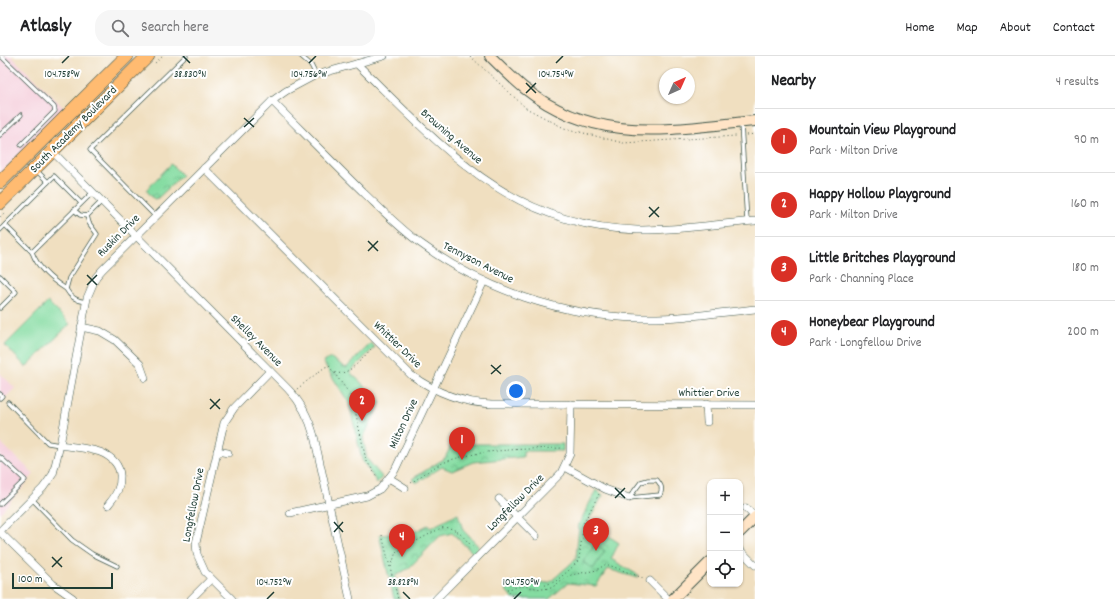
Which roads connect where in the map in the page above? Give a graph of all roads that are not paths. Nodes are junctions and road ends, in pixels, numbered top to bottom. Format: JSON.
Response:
{"nodes":[{"id":1,"x":1,"y":56,"type":"edge"},
{"id":2,"x":127,"y":56,"type":"edge"},
{"id":3,"x":148,"y":56,"type":"edge"},
{"id":4,"x":186,"y":56,"type":"edge"},
{"id":5,"x":301,"y":56,"type":"edge"},
{"id":6,"x":384,"y":56,"type":"edge"},
{"id":7,"x":495,"y":57,"type":"edge"},
{"id":8,"x":357,"y":64,"type":"junction"},
{"id":9,"x":316,"y":75,"type":"junction"},
{"id":10,"x":272,"y":101,"type":"junction"},
{"id":11,"x":21,"y":115,"type":"dead end"},
{"id":12,"x":755,"y":121,"type":"edge"},
{"id":13,"x":741,"y":122,"type":"junction"},
{"id":14,"x":0,"y":135,"type":"edge"},
{"id":15,"x":21,"y":145,"type":"dead end"},
{"id":16,"x":52,"y":151,"type":"junction"},
{"id":17,"x":35,"y":168,"type":"junction"},
{"id":18,"x":204,"y":168,"type":"junction"},
{"id":19,"x":3,"y":176,"type":"edge"},
{"id":20,"x":48,"y":182,"type":"junction"},
{"id":21,"x":92,"y":192,"type":"junction"},
{"id":22,"x":102,"y":201,"type":"junction"},
{"id":23,"x":0,"y":203,"type":"edge"},
{"id":24,"x":81,"y":203,"type":"junction"},
{"id":25,"x":74,"y":210,"type":"junction"},
{"id":26,"x":87,"y":216,"type":"junction"},
{"id":27,"x":155,"y":216,"type":"junction"},
{"id":28,"x":755,"y":221,"type":"edge"},
{"id":29,"x":747,"y":222,"type":"junction"},
{"id":30,"x":5,"y":225,"type":"junction"},
{"id":31,"x":0,"y":230,"type":"edge"},
{"id":32,"x":136,"y":235,"type":"junction"},
{"id":33,"x":32,"y":252,"type":"junction"},
{"id":34,"x":0,"y":276,"type":"edge"},
{"id":35,"x":484,"y":281,"type":"junction"},
{"id":36,"x":66,"y":290,"type":"junction"},
{"id":37,"x":86,"y":302,"type":"junction"},
{"id":38,"x":0,"y":308,"type":"edge"},
{"id":39,"x":755,"y":309,"type":"edge"},
{"id":40,"x":81,"y":327,"type":"junction"},
{"id":41,"x":270,"y":371,"type":"junction"},
{"id":42,"x":145,"y":378,"type":"dead end"},
{"id":43,"x":433,"y":388,"type":"junction"},
{"id":44,"x":0,"y":394,"type":"edge"},
{"id":45,"x":0,"y":398,"type":"edge"},
{"id":46,"x":8,"y":402,"type":"dead end"},
{"id":47,"x":571,"y":404,"type":"junction"},
{"id":48,"x":706,"y":404,"type":"junction"},
{"id":49,"x":755,"y":405,"type":"edge"},
{"id":50,"x":707,"y":422,"type":"dead end"},
{"id":51,"x":60,"y":445,"type":"junction"},
{"id":52,"x":217,"y":450,"type":"junction"},
{"id":53,"x":228,"y":453,"type":"dead end"},
{"id":54,"x":0,"y":458,"type":"edge"},
{"id":55,"x":565,"y":467,"type":"junction"},
{"id":56,"x":389,"y":478,"type":"junction"},
{"id":57,"x":404,"y":488,"type":"road end"},
{"id":58,"x":629,"y":498,"type":"junction"},
{"id":59,"x":32,"y":499,"type":"junction"},
{"id":60,"x":499,"y":499,"type":"dead end"},
{"id":61,"x":0,"y":504,"type":"edge"},
{"id":62,"x":329,"y":504,"type":"junction"},
{"id":63,"x":108,"y":505,"type":"dead end"},
{"id":64,"x":746,"y":508,"type":"dead end"},
{"id":65,"x":290,"y":513,"type":"dead end"},
{"id":66,"x":755,"y":517,"type":"edge"},
{"id":67,"x":518,"y":518,"type":"junction"},
{"id":68,"x":743,"y":529,"type":"edge"},
{"id":69,"x":0,"y":532,"type":"edge"},
{"id":70,"x":536,"y":536,"type":"dead end"},
{"id":71,"x":741,"y":551,"type":"edge"},
{"id":72,"x":707,"y":565,"type":"edge"},
{"id":73,"x":755,"y":565,"type":"edge"},
{"id":74,"x":117,"y":566,"type":"dead end"},
{"id":75,"x":211,"y":579,"type":"junction"},
{"id":76,"x":650,"y":581,"type":"road end"},
{"id":77,"x":73,"y":598,"type":"edge"},
{"id":78,"x":191,"y":599,"type":"edge"},
{"id":79,"x":232,"y":599,"type":"edge"},
{"id":80,"x":350,"y":599,"type":"edge"},
{"id":81,"x":436,"y":599,"type":"edge"},
{"id":82,"x":668,"y":599,"type":"edge"},
{"id":83,"x":673,"y":599,"type":"edge"}],
"edges":[{"from":1,"to":15,"type":"lane"},
{"from":2,"to":19,"type":"highway","name":"South Academy Boulevard"},
{"from":3,"to":16,"type":"highway","name":"South Academy Boulevard"},
{"from":4,"to":27,"type":"lane"},
{"from":5,"to":9,"type":"lane"},
{"from":6,"to":8,"type":"street","name":"Ruskin Drive"},
{"from":7,"to":13,"type":"main road"},
{"from":8,"to":9,"type":"street","name":"Ruskin Drive"},
{"from":8,"to":29,"type":"street","name":"Browning Avenue"},
{"from":9,"to":10,"type":"street","name":"Ruskin Drive"},
{"from":10,"to":18,"type":"street","name":"Ruskin Drive"},
{"from":10,"to":35,"type":"street","name":"Tennyson Avenue"},
{"from":11,"to":14,"type":"lane"},
{"from":12,"to":13,"type":"main road"},
{"from":13,"to":29,"type":"lane"},
{"from":16,"to":17,"type":"highway","name":"South Academy Boulevard"},
{"from":16,"to":21,"type":"street","name":"Shelley Avenue"},
{"from":17,"to":20,"type":"lane"},
{"from":17,"to":23,"type":"highway","name":"South Academy Boulevard"},
{"from":18,"to":27,"type":"street","name":"Ruskin Drive"},
{"from":18,"to":43,"type":"street","name":"Whittier Drive"},
{"from":20,"to":24,"type":"lane"},
{"from":20,"to":30,"type":"lane"},
{"from":21,"to":22,"type":"street","name":"Shelley Avenue"},
{"from":21,"to":24,"type":"lane"},
{"from":22,"to":26,"type":"lane"},
{"from":22,"to":32,"type":"street","name":"Shelley Avenue"},
{"from":24,"to":25,"type":"lane"},
{"from":25,"to":26,"type":"lane"},
{"from":25,"to":33,"type":"lane"},
{"from":26,"to":36,"type":"lane"},
{"from":27,"to":32,"type":"street","name":"Ruskin Drive"},
{"from":28,"to":29,"type":"street","name":"Browning Avenue"},
{"from":30,"to":31,"type":"lane"},
{"from":30,"to":33,"type":"lane"},
{"from":32,"to":37,"type":"street","name":"Ruskin Drive"},
{"from":32,"to":41,"type":"street","name":"Shelley Avenue"},
{"from":33,"to":36,"type":"lane"},
{"from":34,"to":38,"type":"lane"},
{"from":35,"to":39,"type":"street","name":"Tennyson Avenue"},
{"from":35,"to":43,"type":"street","name":"Milton Drive"},
{"from":36,"to":37,"type":"lane"},
{"from":37,"to":40,"type":"street","name":"Ruskin Drive"},
{"from":40,"to":42,"type":"street"},
{"from":40,"to":51,"type":"street","name":"Ruskin Drive"},
{"from":41,"to":52,"type":"street","name":"Longfellow Drive"},
{"from":41,"to":62,"type":"street","name":"Shelley Avenue"},
{"from":43,"to":47,"type":"street","name":"Whittier Drive"},
{"from":43,"to":56,"type":"street","name":"Milton Drive"},
{"from":44,"to":45,"type":"lane"},
{"from":46,"to":51,"type":"lane"},
{"from":47,"to":48,"type":"street","name":"Whittier Drive"},
{"from":47,"to":55,"type":"street","name":"Longfellow Drive"},
{"from":48,"to":49,"type":"street","name":"Whittier Drive"},
{"from":48,"to":50,"type":"street"},
{"from":51,"to":59,"type":"street","name":"Ruskin Drive"},
{"from":51,"to":63,"type":"street"},
{"from":52,"to":53,"type":"street"},
{"from":52,"to":75,"type":"street","name":"Longfellow Drive"},
{"from":54,"to":61,"type":"lane"},
{"from":55,"to":58,"type":"street"},
{"from":55,"to":67,"type":"street","name":"Longfellow Drive"},
{"from":56,"to":57,"type":"street"},
{"from":56,"to":62,"type":"street","name":"Milton Drive"},
{"from":58,"to":58,"type":"lane"},
{"from":59,"to":69,"type":"street","name":"Ruskin Drive"},
{"from":59,"to":74,"type":"lane"},
{"from":60,"to":67,"type":"street"},
{"from":62,"to":65,"type":"street","name":"Milton Drive"},
{"from":62,"to":80,"type":"street","name":"Shelley Avenue"},
{"from":64,"to":66,"type":"street"},
{"from":66,"to":68,"type":"main road"},
{"from":67,"to":70,"type":"street"},
{"from":67,"to":81,"type":"street","name":"Longfellow Drive"},
{"from":69,"to":77,"type":"street"},
{"from":71,"to":73,"type":"street"},
{"from":72,"to":83,"type":"main road"},
{"from":75,"to":78,"type":"street"},
{"from":75,"to":79,"type":"street","name":"Longfellow Drive"},
{"from":76,"to":82,"type":"street"}]}
